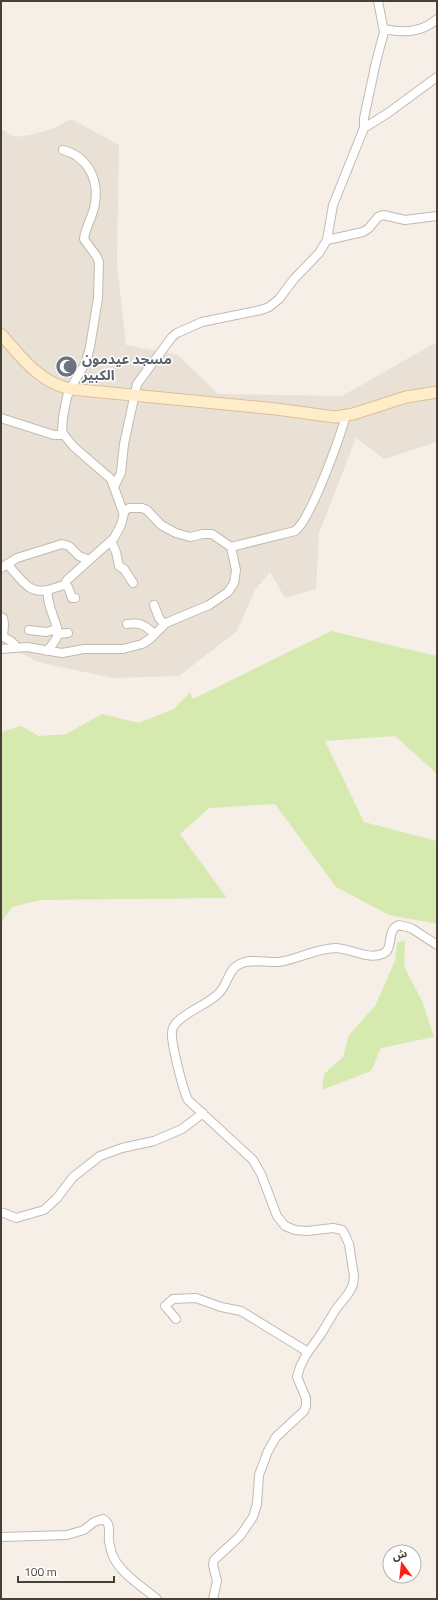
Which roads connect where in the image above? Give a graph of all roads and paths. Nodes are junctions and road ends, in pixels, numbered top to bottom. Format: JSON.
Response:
{"nodes":[{"id":1,"x":378,"y":1,"type":"edge"},
{"id":2,"x":437,"y":19,"type":"edge"},
{"id":3,"x":384,"y":29,"type":"junction"},
{"id":4,"x":437,"y":77,"type":"edge"},
{"id":5,"x":364,"y":128,"type":"junction"},
{"id":6,"x":63,"y":150,"type":"dead end"},
{"id":7,"x":437,"y":216,"type":"edge"},
{"id":8,"x":327,"y":240,"type":"junction"},
{"id":9,"x":1,"y":334,"type":"edge"},
{"id":10,"x":70,"y":389,"type":"junction"},
{"id":11,"x":437,"y":392,"type":"edge"},
{"id":12,"x":134,"y":396,"type":"junction"},
{"id":13,"x":346,"y":415,"type":"junction"},
{"id":14,"x":1,"y":418,"type":"edge"},
{"id":15,"x":64,"y":435,"type":"junction"},
{"id":16,"x":114,"y":485,"type":"junction"},
{"id":17,"x":123,"y":512,"type":"junction"},
{"id":18,"x":111,"y":541,"type":"junction"},
{"id":19,"x":231,"y":547,"type":"junction"},
{"id":20,"x":89,"y":560,"type":"junction"},
{"id":21,"x":4,"y":566,"type":"edge"},
{"id":22,"x":133,"y":584,"type":"dead end"},
{"id":23,"x":64,"y":585,"type":"junction"},
{"id":24,"x":48,"y":590,"type":"junction"},
{"id":25,"x":75,"y":598,"type":"dead end"},
{"id":26,"x":154,"y":606,"type":"dead end"},
{"id":27,"x":1,"y":617,"type":"edge"},
{"id":28,"x":126,"y":624,"type":"dead end"},
{"id":29,"x":164,"y":624,"type":"junction"},
{"id":30,"x":29,"y":630,"type":"dead end"},
{"id":31,"x":57,"y":632,"type":"junction"},
{"id":32,"x":68,"y":633,"type":"dead end"},
{"id":33,"x":155,"y":634,"type":"junction"},
{"id":34,"x":17,"y":647,"type":"junction"},
{"id":35,"x":1,"y":649,"type":"edge"},
{"id":36,"x":47,"y":650,"type":"junction"},
{"id":37,"x":437,"y":945,"type":"edge"},
{"id":38,"x":203,"y":1113,"type":"junction"},
{"id":39,"x":4,"y":1213,"type":"dead end"},
{"id":40,"x":176,"y":1318,"type":"dead end"},
{"id":41,"x":308,"y":1352,"type":"junction"},
{"id":42,"x":1,"y":1537,"type":"edge"},
{"id":43,"x":157,"y":1599,"type":"edge"},
{"id":44,"x":213,"y":1599,"type":"edge"}],
"edges":[{"from":1,"to":3,"type":"street"},
{"from":2,"to":3,"type":"street"},
{"from":3,"to":5,"type":"street"},
{"from":4,"to":5,"type":"street"},
{"from":5,"to":8,"type":"street"},
{"from":6,"to":10,"type":"street"},
{"from":7,"to":8,"type":"street"},
{"from":8,"to":12,"type":"street"},
{"from":9,"to":10,"type":"street"},
{"from":10,"to":12,"type":"street"},
{"from":10,"to":15,"type":"street"},
{"from":11,"to":13,"type":"street"},
{"from":12,"to":13,"type":"street"},
{"from":12,"to":16,"type":"street"},
{"from":13,"to":19,"type":"street"},
{"from":14,"to":15,"type":"street"},
{"from":15,"to":16,"type":"street"},
{"from":16,"to":17,"type":"street"},
{"from":17,"to":18,"type":"street"},
{"from":17,"to":19,"type":"street"},
{"from":18,"to":20,"type":"street"},
{"from":18,"to":22,"type":"street"},
{"from":19,"to":29,"type":"street"},
{"from":20,"to":21,"type":"street"},
{"from":20,"to":23,"type":"street"},
{"from":21,"to":24,"type":"street"},
{"from":23,"to":24,"type":"street"},
{"from":23,"to":25,"type":"street"},
{"from":24,"to":31,"type":"street"},
{"from":26,"to":29,"type":"street"},
{"from":27,"to":34,"type":"street"},
{"from":28,"to":33,"type":"street"},
{"from":29,"to":33,"type":"street"},
{"from":30,"to":31,"type":"street"},
{"from":31,"to":32,"type":"street"},
{"from":31,"to":36,"type":"street"},
{"from":33,"to":36,"type":"street"},
{"from":34,"to":35,"type":"street"},
{"from":34,"to":36,"type":"street"},
{"from":37,"to":38,"type":"street"},
{"from":38,"to":39,"type":"street"},
{"from":38,"to":41,"type":"street"},
{"from":40,"to":41,"type":"street"},
{"from":41,"to":44,"type":"street"},
{"from":42,"to":43,"type":"street"}]}
